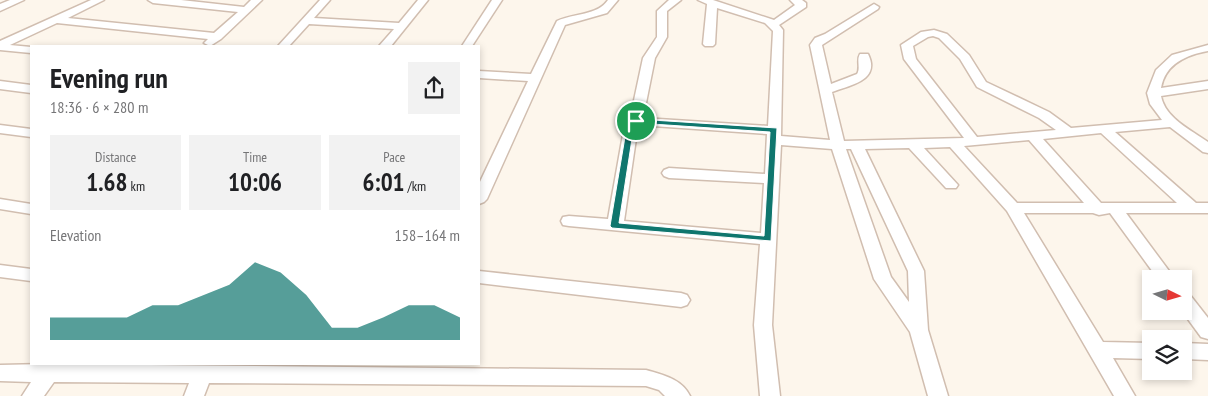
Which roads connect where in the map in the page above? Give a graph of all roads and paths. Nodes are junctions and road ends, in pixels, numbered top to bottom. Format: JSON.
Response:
{"nodes":[{"id":1,"x":19,"y":0,"type":"edge"},
{"id":2,"x":99,"y":0,"type":"edge"},
{"id":3,"x":153,"y":0,"type":"edge"},
{"id":4,"x":257,"y":0,"type":"edge"},
{"id":5,"x":325,"y":0,"type":"edge"},
{"id":6,"x":423,"y":0,"type":"edge"},
{"id":7,"x":497,"y":0,"type":"edge"},
{"id":8,"x":613,"y":0,"type":"edge"},
{"id":9,"x":676,"y":0,"type":"edge"},
{"id":10,"x":795,"y":0,"type":"edge"},
{"id":11,"x":706,"y":1,"type":"edge"},
{"id":12,"x":874,"y":7,"type":"dead end"},
{"id":13,"x":0,"y":8,"type":"edge"},
{"id":14,"x":246,"y":10,"type":"junction"},
{"id":15,"x":57,"y":20,"type":"junction"},
{"id":16,"x":305,"y":21,"type":"junction"},
{"id":17,"x":774,"y":24,"type":"junction"},
{"id":18,"x":402,"y":26,"type":"junction"},
{"id":19,"x":216,"y":37,"type":"junction"},
{"id":20,"x":709,"y":44,"type":"dead end"},
{"id":21,"x":208,"y":45,"type":"edge"},
{"id":22,"x":284,"y":45,"type":"edge"},
{"id":23,"x":386,"y":45,"type":"edge"},
{"id":24,"x":468,"y":45,"type":"edge"},
{"id":25,"x":0,"y":46,"type":"edge"},
{"id":26,"x":1208,"y":48,"type":"edge"},
{"id":27,"x":30,"y":50,"type":"edge"},
{"id":28,"x":864,"y":56,"type":"dead end"},
{"id":29,"x":480,"y":74,"type":"edge"},
{"id":30,"x":534,"y":78,"type":"junction"},
{"id":31,"x":0,"y":85,"type":"edge"},
{"id":32,"x":1208,"y":85,"type":"edge"},
{"id":33,"x":30,"y":89,"type":"edge"},
{"id":34,"x":826,"y":90,"type":"junction"},
{"id":35,"x":1153,"y":93,"type":"junction"},
{"id":36,"x":636,"y":121,"type":"junction"},
{"id":37,"x":1171,"y":123,"type":"junction"},
{"id":38,"x":0,"y":129,"type":"edge"},
{"id":39,"x":1104,"y":129,"type":"junction"},
{"id":40,"x":30,"y":132,"type":"edge"},
{"id":41,"x":1068,"y":132,"type":"junction"},
{"id":42,"x":774,"y":135,"type":"junction"},
{"id":43,"x":1208,"y":135,"type":"edge"},
{"id":44,"x":1033,"y":136,"type":"junction"},
{"id":45,"x":1193,"y":137,"type":"junction"},
{"id":46,"x":973,"y":141,"type":"junction"},
{"id":47,"x":954,"y":143,"type":"junction"},
{"id":48,"x":913,"y":144,"type":"junction"},
{"id":49,"x":838,"y":145,"type":"junction"},
{"id":50,"x":856,"y":145,"type":"junction"},
{"id":51,"x":1208,"y":149,"type":"edge"},
{"id":52,"x":669,"y":173,"type":"dead end"},
{"id":53,"x":772,"y":179,"type":"junction"},
{"id":54,"x":951,"y":185,"type":"dead end"},
{"id":55,"x":480,"y":197,"type":"edge"},
{"id":56,"x":2,"y":207,"type":"edge"},
{"id":57,"x":1013,"y":208,"type":"junction"},
{"id":58,"x":30,"y":209,"type":"edge"},
{"id":59,"x":1107,"y":210,"type":"junction"},
{"id":60,"x":1203,"y":210,"type":"edge"},
{"id":61,"x":569,"y":221,"type":"dead end"},
{"id":62,"x":615,"y":226,"type":"junction"},
{"id":63,"x":768,"y":239,"type":"junction"},
{"id":64,"x":1160,"y":270,"type":"edge"},
{"id":65,"x":0,"y":271,"type":"edge"},
{"id":66,"x":30,"y":275,"type":"edge"},
{"id":67,"x":480,"y":277,"type":"edge"},
{"id":68,"x":681,"y":300,"type":"dead end"},
{"id":69,"x":1192,"y":311,"type":"edge"},
{"id":70,"x":919,"y":330,"type":"junction"},
{"id":71,"x":1208,"y":332,"type":"edge"},
{"id":72,"x":1097,"y":350,"type":"junction"},
{"id":73,"x":1142,"y":351,"type":"edge"},
{"id":74,"x":1192,"y":351,"type":"edge"},
{"id":75,"x":1208,"y":352,"type":"edge"},
{"id":76,"x":52,"y":369,"type":"edge"},
{"id":77,"x":270,"y":370,"type":"edge"},
{"id":78,"x":0,"y":373,"type":"edge"},
{"id":79,"x":202,"y":374,"type":"junction"},
{"id":80,"x":32,"y":396,"type":"edge"},
{"id":81,"x":194,"y":396,"type":"edge"},
{"id":82,"x":680,"y":396,"type":"edge"},
{"id":83,"x":770,"y":396,"type":"edge"},
{"id":84,"x":938,"y":396,"type":"edge"},
{"id":85,"x":1125,"y":396,"type":"edge"}],
"edges":[{"from":1,"to":13,"type":"street"},
{"from":2,"to":15,"type":"street"},
{"from":3,"to":14,"type":"street"},
{"from":4,"to":14,"type":"street"},
{"from":5,"to":16,"type":"street"},
{"from":6,"to":18,"type":"street"},
{"from":7,"to":24,"type":"street"},
{"from":8,"to":30,"type":"street"},
{"from":9,"to":36,"type":"street"},
{"from":10,"to":17,"type":"street"},
{"from":11,"to":17,"type":"street"},
{"from":11,"to":20,"type":"street"},
{"from":12,"to":34,"type":"street"},
{"from":14,"to":19,"type":"street"},
{"from":15,"to":19,"type":"street"},
{"from":15,"to":25,"type":"street"},
{"from":16,"to":18,"type":"street"},
{"from":16,"to":22,"type":"street"},
{"from":17,"to":42,"type":"street"},
{"from":18,"to":23,"type":"street"},
{"from":19,"to":21,"type":"street"},
{"from":25,"to":27,"type":"street"},
{"from":26,"to":35,"type":"street"},
{"from":28,"to":34,"type":"street"},
{"from":29,"to":30,"type":"street"},
{"from":30,"to":55,"type":"street"},
{"from":31,"to":33,"type":"street"},
{"from":32,"to":35,"type":"street"},
{"from":34,"to":49,"type":"street"},
{"from":35,"to":37,"type":"street"},
{"from":36,"to":42,"type":"street"},
{"from":36,"to":62,"type":"street"},
{"from":37,"to":39,"type":"street"},
{"from":37,"to":45,"type":"street"},
{"from":38,"to":40,"type":"street"},
{"from":39,"to":41,"type":"street"},
{"from":39,"to":60,"type":"street"},
{"from":41,"to":44,"type":"street"},
{"from":41,"to":46,"type":"street"},
{"from":42,"to":49,"type":"street"},
{"from":42,"to":53,"type":"street"},
{"from":43,"to":45,"type":"street"},
{"from":44,"to":46,"type":"street"},
{"from":44,"to":59,"type":"street"},
{"from":45,"to":51,"type":"street"},
{"from":46,"to":47,"type":"street"},
{"from":47,"to":48,"type":"street"},
{"from":47,"to":57,"type":"street"},
{"from":48,"to":50,"type":"street"},
{"from":48,"to":54,"type":"street"},
{"from":49,"to":50,"type":"street"},
{"from":49,"to":70,"type":"street"},
{"from":50,"to":70,"type":"street"},
{"from":52,"to":53,"type":"street"},
{"from":53,"to":63,"type":"street"},
{"from":56,"to":58,"type":"street"},
{"from":57,"to":59,"type":"street"},
{"from":57,"to":72,"type":"street"},
{"from":59,"to":60,"type":"street"},
{"from":59,"to":64,"type":"street"},
{"from":61,"to":62,"type":"street"},
{"from":62,"to":63,"type":"street"},
{"from":63,"to":83,"type":"street"},
{"from":65,"to":66,"type":"street"},
{"from":67,"to":68,"type":"street"},
{"from":69,"to":71,"type":"street"},
{"from":70,"to":84,"type":"street"},
{"from":72,"to":73,"type":"street"},
{"from":72,"to":85,"type":"street"},
{"from":74,"to":75,"type":"street"},
{"from":76,"to":78,"type":"street"},
{"from":76,"to":79,"type":"street"},
{"from":76,"to":80,"type":"street"},
{"from":77,"to":79,"type":"street"},
{"from":77,"to":82,"type":"street"},
{"from":79,"to":81,"type":"street"}]}
